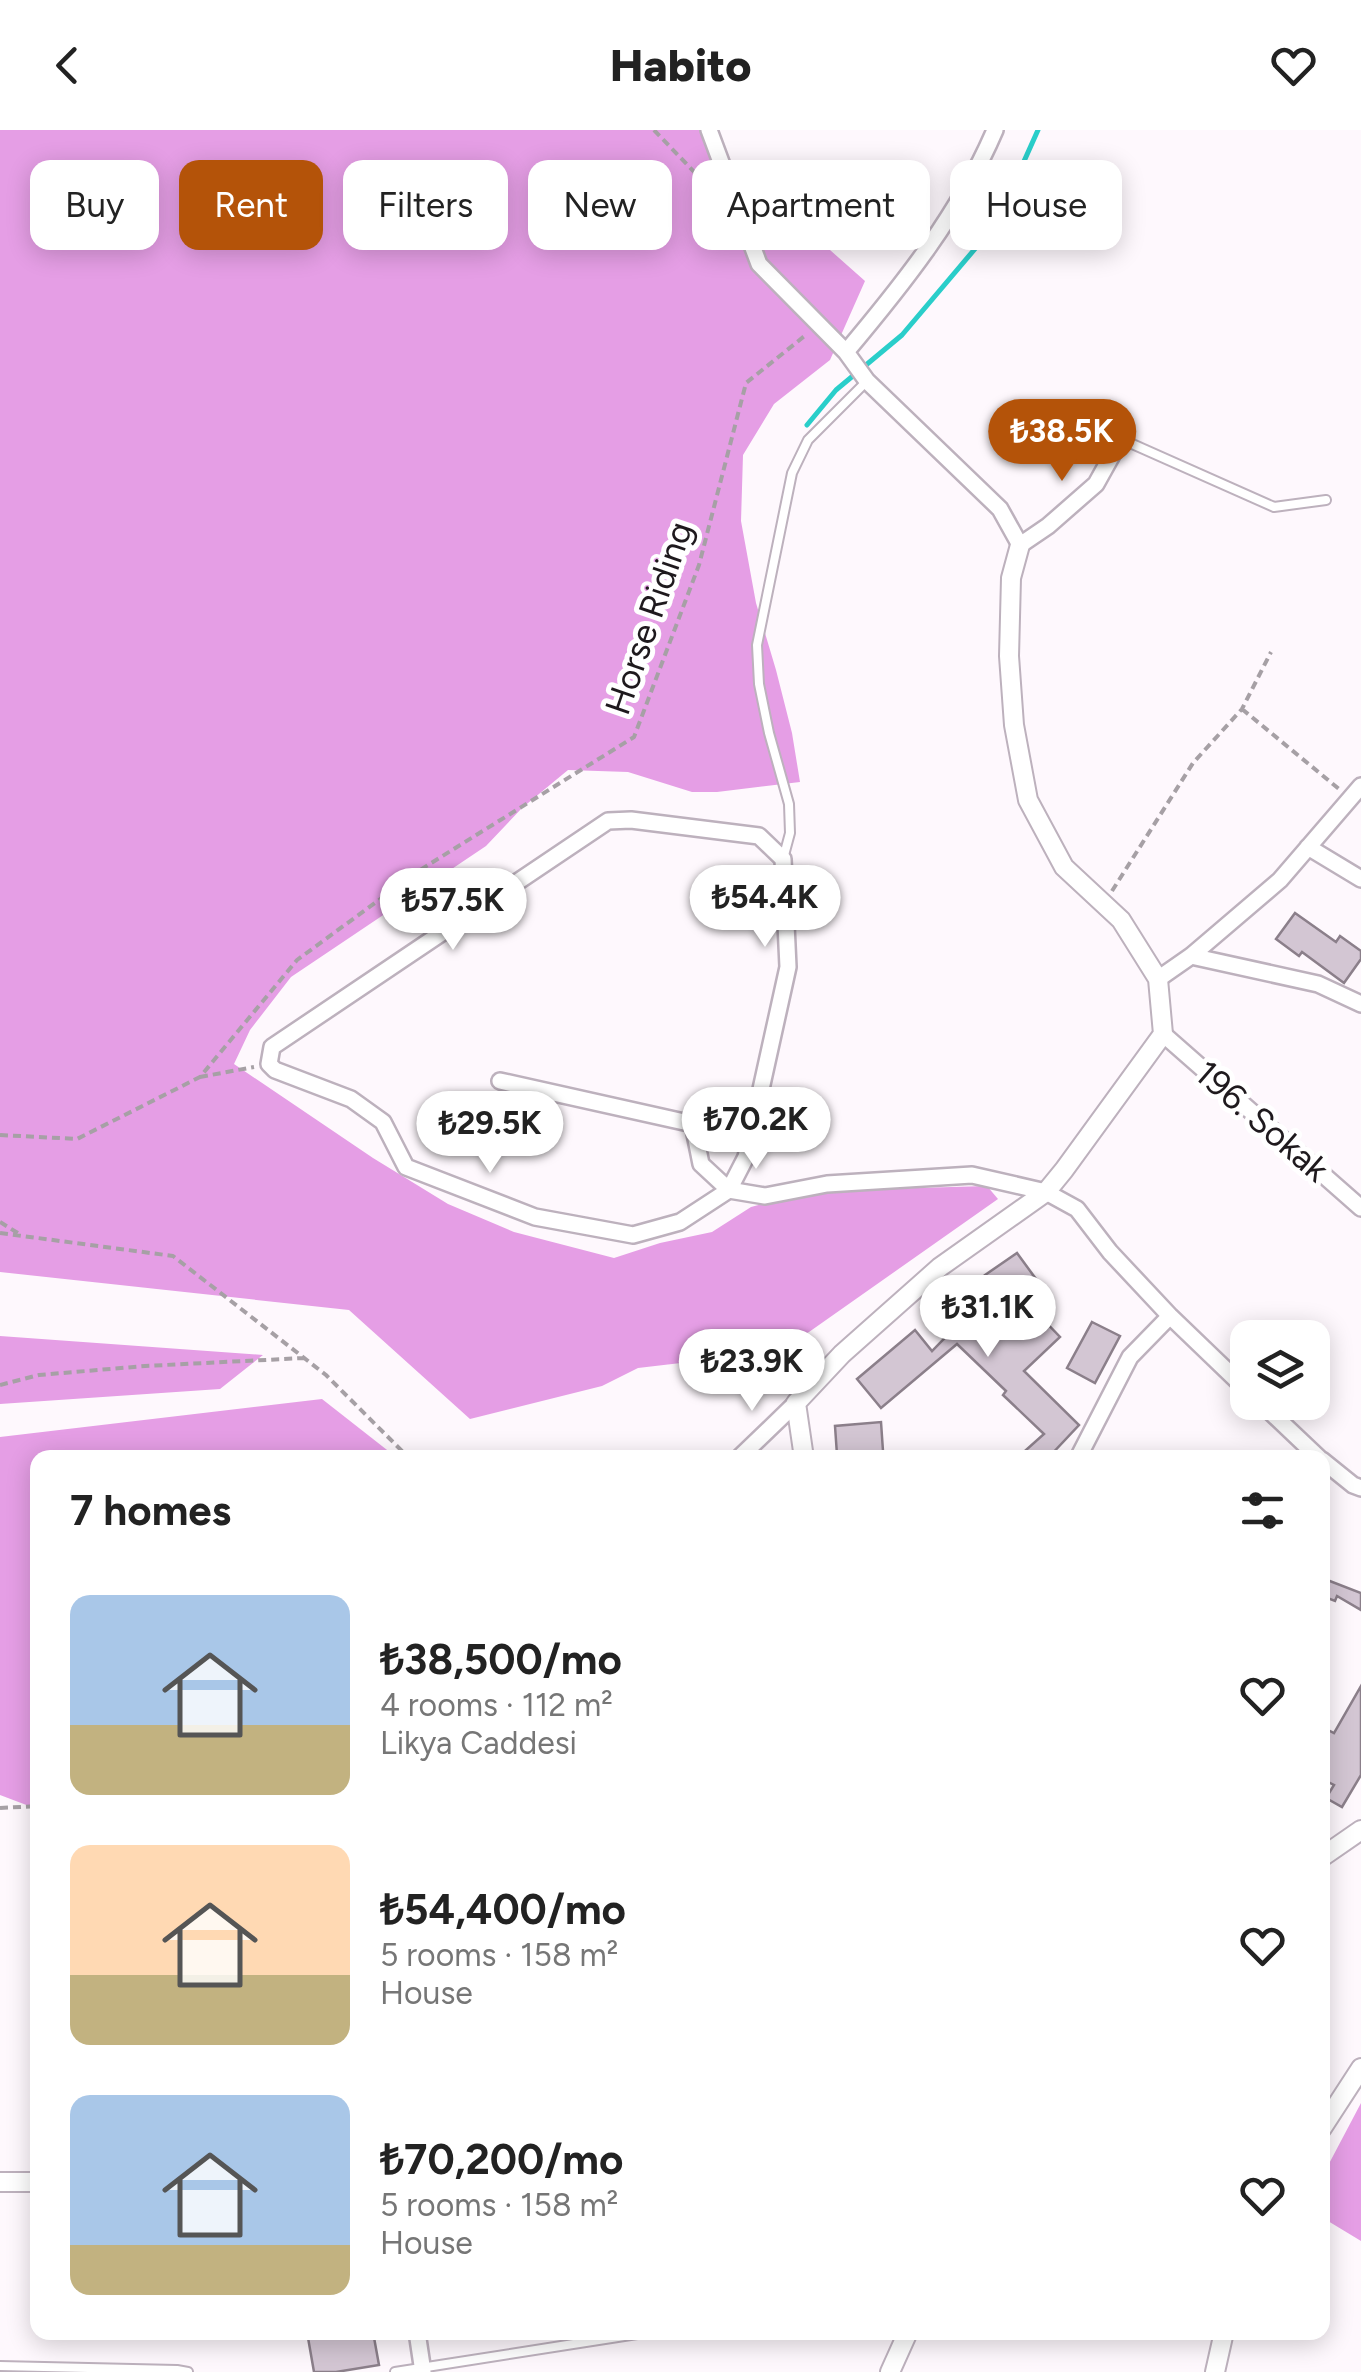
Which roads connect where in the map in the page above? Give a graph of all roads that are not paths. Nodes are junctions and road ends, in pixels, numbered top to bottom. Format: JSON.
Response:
{"nodes":[{"id":1,"x":710,"y":130,"type":"edge"},
{"id":2,"x":995,"y":130,"type":"edge"},
{"id":3,"x":849,"y":357,"type":"junction"},
{"id":4,"x":864,"y":378,"type":"junction"},
{"id":5,"x":1121,"y":439,"type":"joint"},
{"id":6,"x":1326,"y":500,"type":"dead end"},
{"id":7,"x":1020,"y":544,"type":"junction"},
{"id":8,"x":1356,"y":792,"type":"edge"},
{"id":9,"x":1308,"y":847,"type":"junction"},
{"id":10,"x":783,"y":859,"type":"junction"},
{"id":11,"x":1361,"y":879,"type":"edge"},
{"id":12,"x":1191,"y":956,"type":"junction"},
{"id":13,"x":1158,"y":979,"type":"junction"},
{"id":14,"x":1361,"y":1004,"type":"edge"},
{"id":15,"x":1163,"y":1034,"type":"junction"},
{"id":16,"x":500,"y":1081,"type":"dead end"},
{"id":17,"x":729,"y":1190,"type":"junction"},
{"id":18,"x":1046,"y":1192,"type":"junction"},
{"id":19,"x":1361,"y":1208,"type":"edge"},
{"id":20,"x":1170,"y":1316,"type":"junction"},
{"id":21,"x":1230,"y":1373,"type":"edge"},
{"id":22,"x":796,"y":1403,"type":"junction"},
{"id":23,"x":1278,"y":1420,"type":"edge"},
{"id":24,"x":747,"y":1450,"type":"edge"},
{"id":25,"x":803,"y":1450,"type":"edge"},
{"id":26,"x":1082,"y":1450,"type":"edge"},
{"id":27,"x":1308,"y":1450,"type":"edge"},
{"id":28,"x":1330,"y":1468,"type":"edge"},
{"id":29,"x":1361,"y":1488,"type":"edge"},
{"id":30,"x":1361,"y":1830,"type":"edge"},
{"id":31,"x":1330,"y":1851,"type":"edge"},
{"id":32,"x":1361,"y":2068,"type":"edge"},
{"id":33,"x":1330,"y":2116,"type":"edge"},
{"id":34,"x":0,"y":2182,"type":"edge"},
{"id":35,"x":30,"y":2182,"type":"edge"},
{"id":36,"x":418,"y":2340,"type":"edge"},
{"id":37,"x":602,"y":2340,"type":"edge"},
{"id":38,"x":904,"y":2340,"type":"edge"},
{"id":39,"x":1222,"y":2340,"type":"edge"},
{"id":40,"x":0,"y":2366,"type":"edge"},
{"id":41,"x":423,"y":2370,"type":"edge"},
{"id":42,"x":188,"y":2372,"type":"edge"},
{"id":43,"x":395,"y":2372,"type":"edge"},
{"id":44,"x":890,"y":2372,"type":"edge"},
{"id":45,"x":1216,"y":2372,"type":"edge"}],
"edges":[{"from":1,"to":3,"type":"street"},
{"from":2,"to":3,"type":"street"},
{"from":3,"to":4,"type":"street"},
{"from":4,"to":7,"type":"street"},
{"from":4,"to":10,"type":"lane"},
{"from":5,"to":6,"type":"lane"},
{"from":5,"to":7,"type":"street"},
{"from":7,"to":13,"type":"street"},
{"from":8,"to":9,"type":"street"},
{"from":9,"to":11,"type":"street"},
{"from":9,"to":12,"type":"street"},
{"from":10,"to":17,"type":"street"},
{"from":10,"to":17,"type":"street"},
{"from":12,"to":13,"type":"street"},
{"from":12,"to":14,"type":"street"},
{"from":13,"to":15,"type":"street"},
{"from":15,"to":18,"type":"street"},
{"from":15,"to":19,"type":"street","name":"196. Sokak"},
{"from":16,"to":17,"type":"street"},
{"from":17,"to":18,"type":"street"},
{"from":18,"to":20,"type":"street"},
{"from":18,"to":22,"type":"street"},
{"from":20,"to":21,"type":"street"},
{"from":20,"to":26,"type":"street"},
{"from":22,"to":24,"type":"street"},
{"from":22,"to":25,"type":"street"},
{"from":23,"to":27,"type":"street"},
{"from":28,"to":29,"type":"street"},
{"from":30,"to":31,"type":"street"},
{"from":32,"to":33,"type":"street"},
{"from":34,"to":35,"type":"street"},
{"from":36,"to":41,"type":"street"},
{"from":37,"to":41,"type":"lane"},
{"from":38,"to":44,"type":"street"},
{"from":39,"to":45,"type":"street"},
{"from":40,"to":42,"type":"lane"},
{"from":41,"to":43,"type":"lane"}]}
